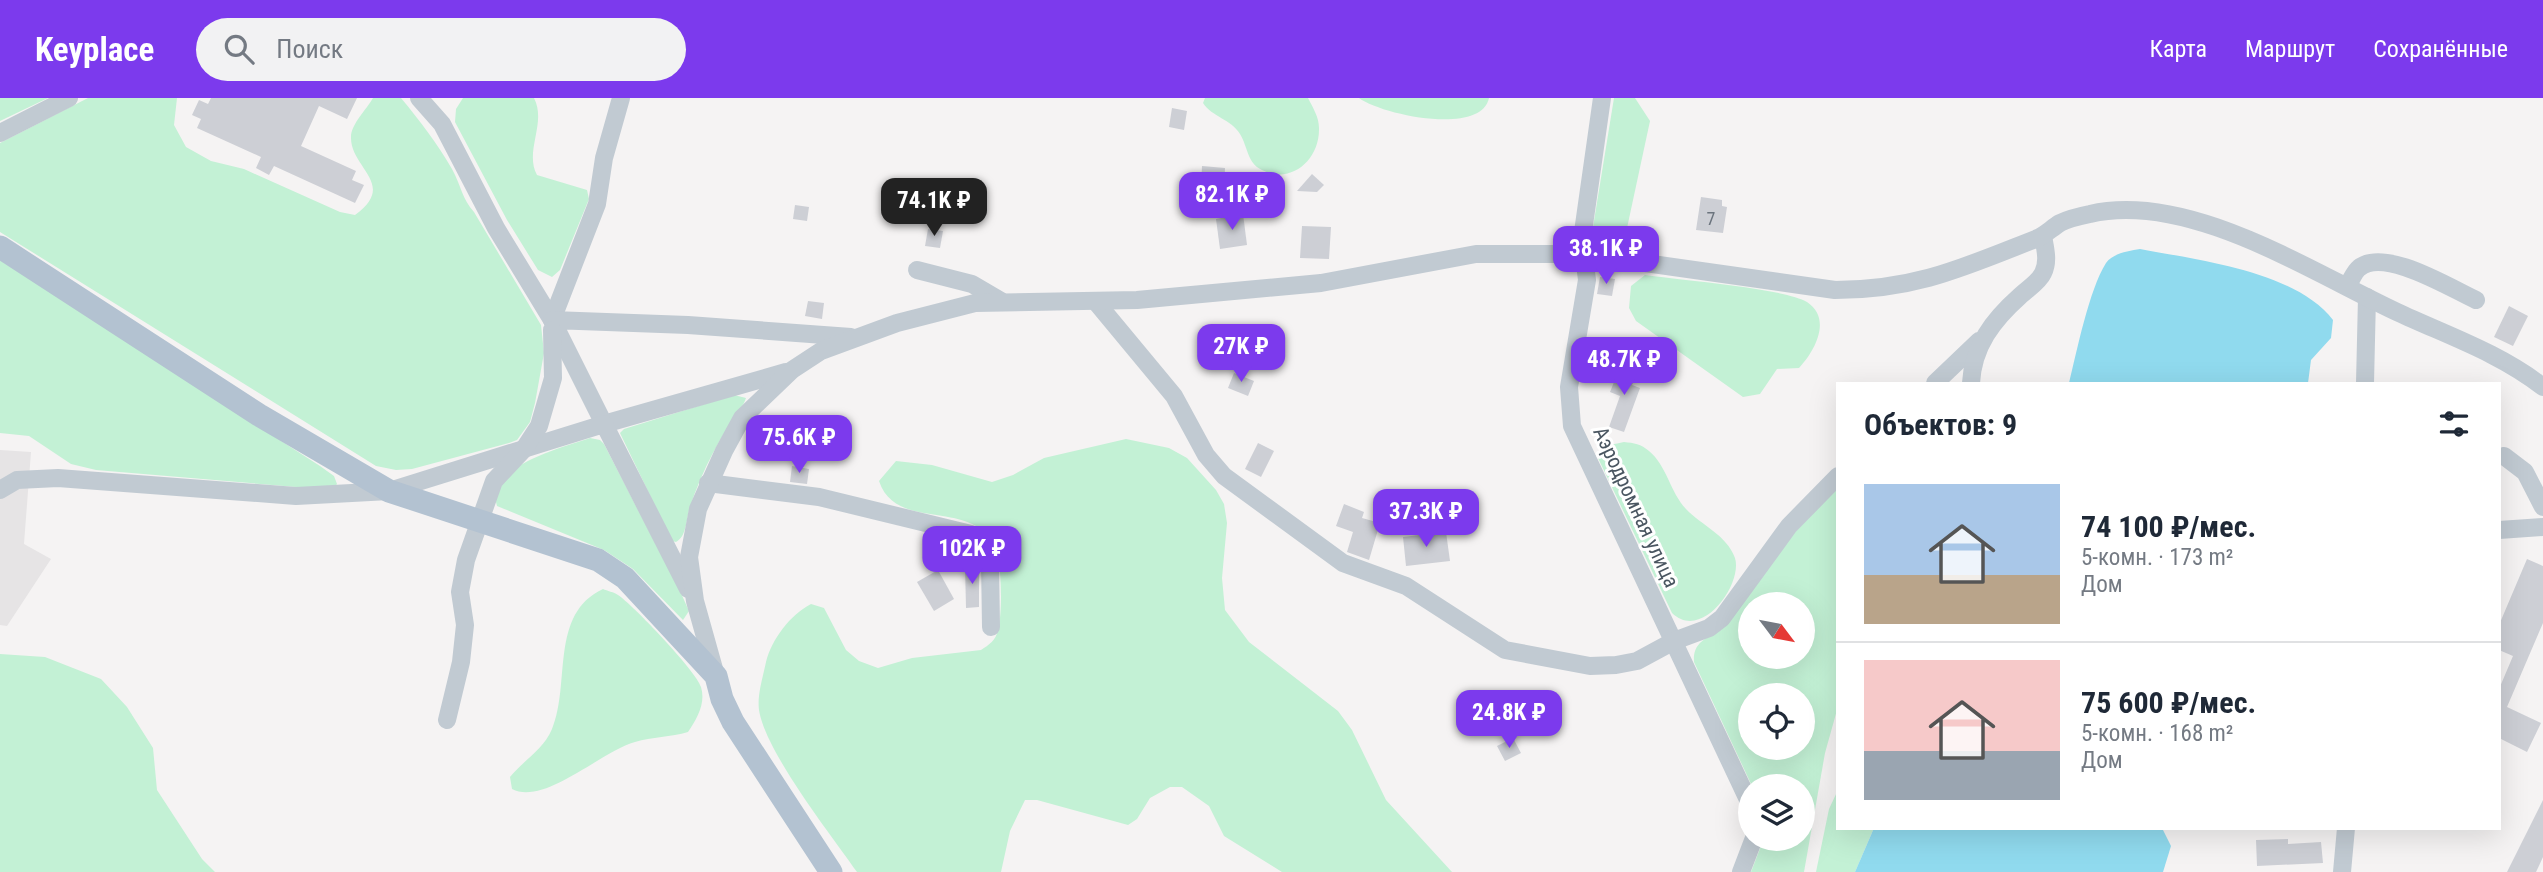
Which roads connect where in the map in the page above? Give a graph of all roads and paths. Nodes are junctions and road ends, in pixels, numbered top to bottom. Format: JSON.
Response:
{"nodes":[{"id":1,"x":69,"y":98,"type":"edge"},
{"id":2,"x":419,"y":98,"type":"edge"},
{"id":3,"x":621,"y":98,"type":"edge"},
{"id":4,"x":1602,"y":98,"type":"edge"},
{"id":5,"x":0,"y":133,"type":"edge"},
{"id":6,"x":2043,"y":236,"type":"junction"},
{"id":7,"x":0,"y":247,"type":"edge"},
{"id":8,"x":1582,"y":254,"type":"junction"},
{"id":9,"x":917,"y":270,"type":"dead end"},
{"id":10,"x":2347,"y":286,"type":"junction"},
{"id":11,"x":2367,"y":297,"type":"junction"},
{"id":12,"x":2476,"y":300,"type":"dead end"},
{"id":13,"x":1001,"y":301,"type":"junction"},
{"id":14,"x":1097,"y":302,"type":"junction"},
{"id":15,"x":552,"y":320,"type":"junction"},
{"id":16,"x":854,"y":338,"type":"junction"},
{"id":17,"x":1982,"y":338,"type":"junction"},
{"id":18,"x":793,"y":370,"type":"junction"},
{"id":19,"x":1936,"y":382,"type":"edge"},
{"id":20,"x":1971,"y":382,"type":"edge"},
{"id":21,"x":2365,"y":382,"type":"edge"},
{"id":22,"x":2543,"y":387,"type":"edge"},
{"id":23,"x":604,"y":424,"type":"junction"},
{"id":24,"x":524,"y":449,"type":"junction"},
{"id":25,"x":2504,"y":456,"type":"dead end"},
{"id":26,"x":1836,"y":478,"type":"edge"},
{"id":27,"x":708,"y":484,"type":"junction"},
{"id":28,"x":0,"y":490,"type":"edge"},
{"id":29,"x":389,"y":491,"type":"junction"},
{"id":30,"x":2543,"y":507,"type":"edge"},
{"id":31,"x":479,"y":522,"type":"junction"},
{"id":32,"x":2543,"y":527,"type":"edge"},
{"id":33,"x":2501,"y":530,"type":"edge"},
{"id":34,"x":695,"y":601,"type":"junction"},
{"id":35,"x":991,"y":627,"type":"dead end"},
{"id":36,"x":1674,"y":641,"type":"junction"},
{"id":37,"x":716,"y":676,"type":"junction"},
{"id":38,"x":447,"y":720,"type":"dead end"},
{"id":39,"x":1738,"y":778,"type":"edge"},
{"id":40,"x":2346,"y":830,"type":"edge"},
{"id":41,"x":1749,"y":851,"type":"edge"},
{"id":42,"x":831,"y":872,"type":"edge"},
{"id":43,"x":1741,"y":872,"type":"edge"},
{"id":44,"x":2342,"y":872,"type":"edge"}],
"edges":[{"from":1,"to":5,"type":"street"},
{"from":2,"to":15,"type":"street"},
{"from":3,"to":15,"type":"street"},
{"from":4,"to":8,"type":"street","name":"Аэродромная улица"},
{"from":6,"to":8,"type":"street"},
{"from":6,"to":10,"type":"street"},
{"from":6,"to":17,"type":"street"},
{"from":7,"to":29,"type":"main road"},
{"from":8,"to":14,"type":"street"},
{"from":8,"to":36,"type":"street","name":"Аэродромная улица"},
{"from":9,"to":13,"type":"street"},
{"from":10,"to":11,"type":"street"},
{"from":10,"to":12,"type":"street"},
{"from":11,"to":21,"type":"street"},
{"from":11,"to":22,"type":"street"},
{"from":13,"to":14,"type":"street"},
{"from":13,"to":16,"type":"street"},
{"from":14,"to":36,"type":"street"},
{"from":15,"to":16,"type":"street"},
{"from":15,"to":23,"type":"street"},
{"from":15,"to":24,"type":"street"},
{"from":16,"to":18,"type":"street"},
{"from":17,"to":19,"type":"street"},
{"from":17,"to":20,"type":"street"},
{"from":18,"to":23,"type":"street"},
{"from":18,"to":27,"type":"street"},
{"from":23,"to":24,"type":"street"},
{"from":23,"to":34,"type":"street"},
{"from":24,"to":29,"type":"street"},
{"from":24,"to":31,"type":"street"},
{"from":25,"to":30,"type":"street"},
{"from":26,"to":36,"type":"street"},
{"from":27,"to":34,"type":"street"},
{"from":27,"to":35,"type":"street"},
{"from":28,"to":29,"type":"street"},
{"from":29,"to":31,"type":"main road"},
{"from":31,"to":37,"type":"main road"},
{"from":31,"to":38,"type":"street"},
{"from":32,"to":33,"type":"street"},
{"from":34,"to":37,"type":"street"},
{"from":36,"to":39,"type":"street","name":"Аэродромная улица"},
{"from":37,"to":42,"type":"main road"},
{"from":40,"to":44,"type":"street"},
{"from":41,"to":43,"type":"street"}]}
